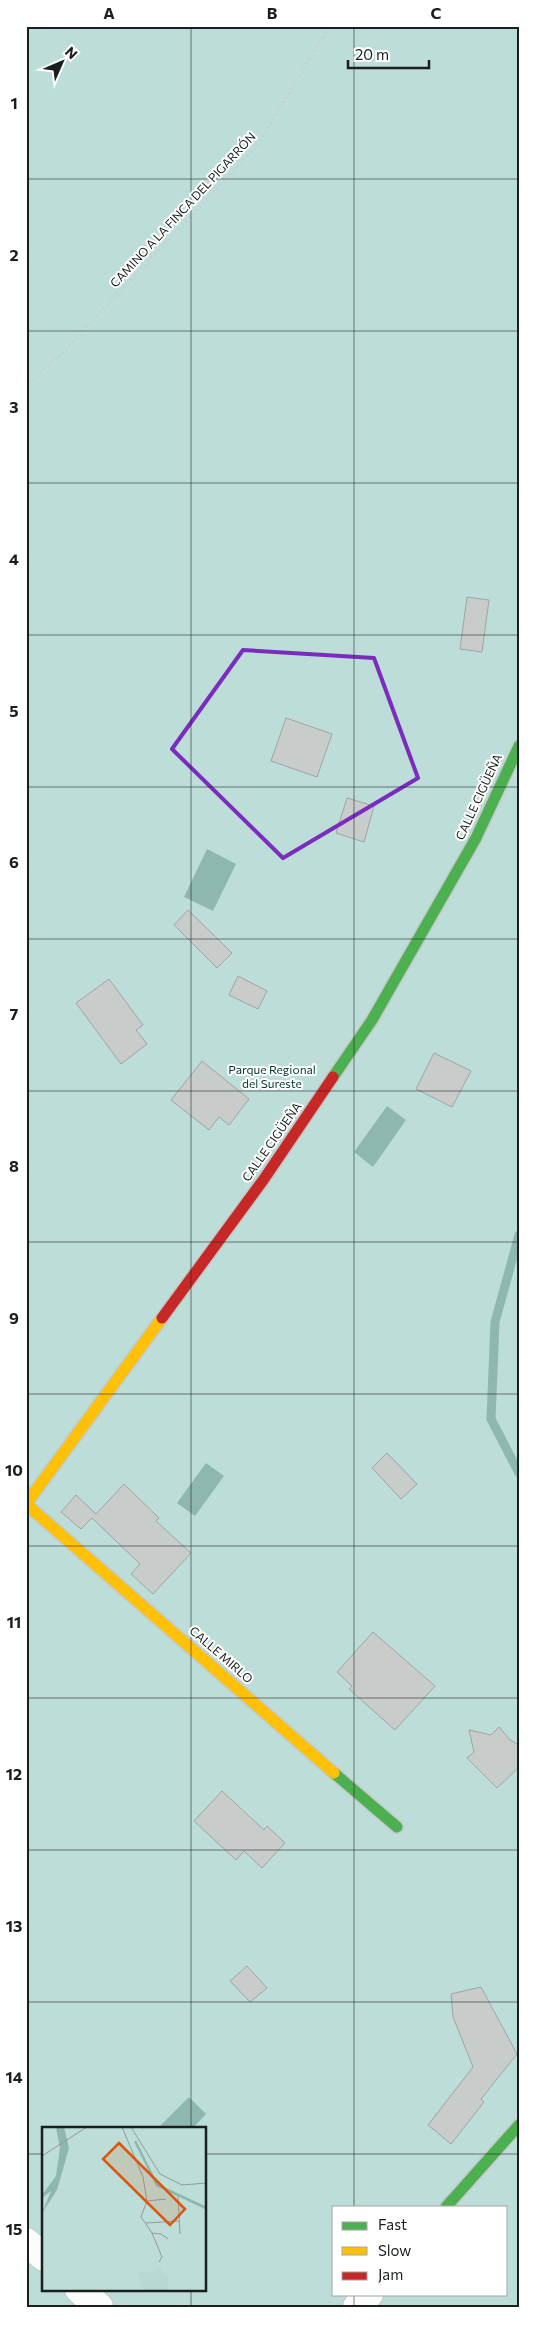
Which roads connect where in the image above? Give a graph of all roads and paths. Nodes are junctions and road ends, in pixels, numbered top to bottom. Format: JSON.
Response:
{"nodes":[{"id":1,"x":330,"y":26,"type":"edge"},
{"id":2,"x":26,"y":387,"type":"edge"},
{"id":3,"x":519,"y":746,"type":"edge"},
{"id":4,"x":26,"y":1504,"type":"edge"},
{"id":5,"x":397,"y":1827,"type":"dead end"},
{"id":6,"x":519,"y":2125,"type":"edge"},
{"id":7,"x":447,"y":2206,"type":"edge"},
{"id":8,"x":26,"y":2242,"type":"edge"},
{"id":9,"x":42,"y":2256,"type":"edge"},
{"id":10,"x":80,"y":2290,"type":"edge"},
{"id":11,"x":366,"y":2296,"type":"edge"},
{"id":12,"x":99,"y":2307,"type":"edge"},
{"id":13,"x":357,"y":2307,"type":"edge"}],
"edges":[{"from":1,"to":2,"type":"path","name":"CAMINO A LA FINCA DEL PIGARRÓN"},
{"from":3,"to":4,"type":"street","name":"CALLE CIGÜEÑA"},
{"from":4,"to":5,"type":"street","name":"CALLE MIRLO"},
{"from":6,"to":7,"type":"street"},
{"from":8,"to":9,"type":"street"},
{"from":10,"to":12,"type":"street"},
{"from":11,"to":13,"type":"street"}]}
